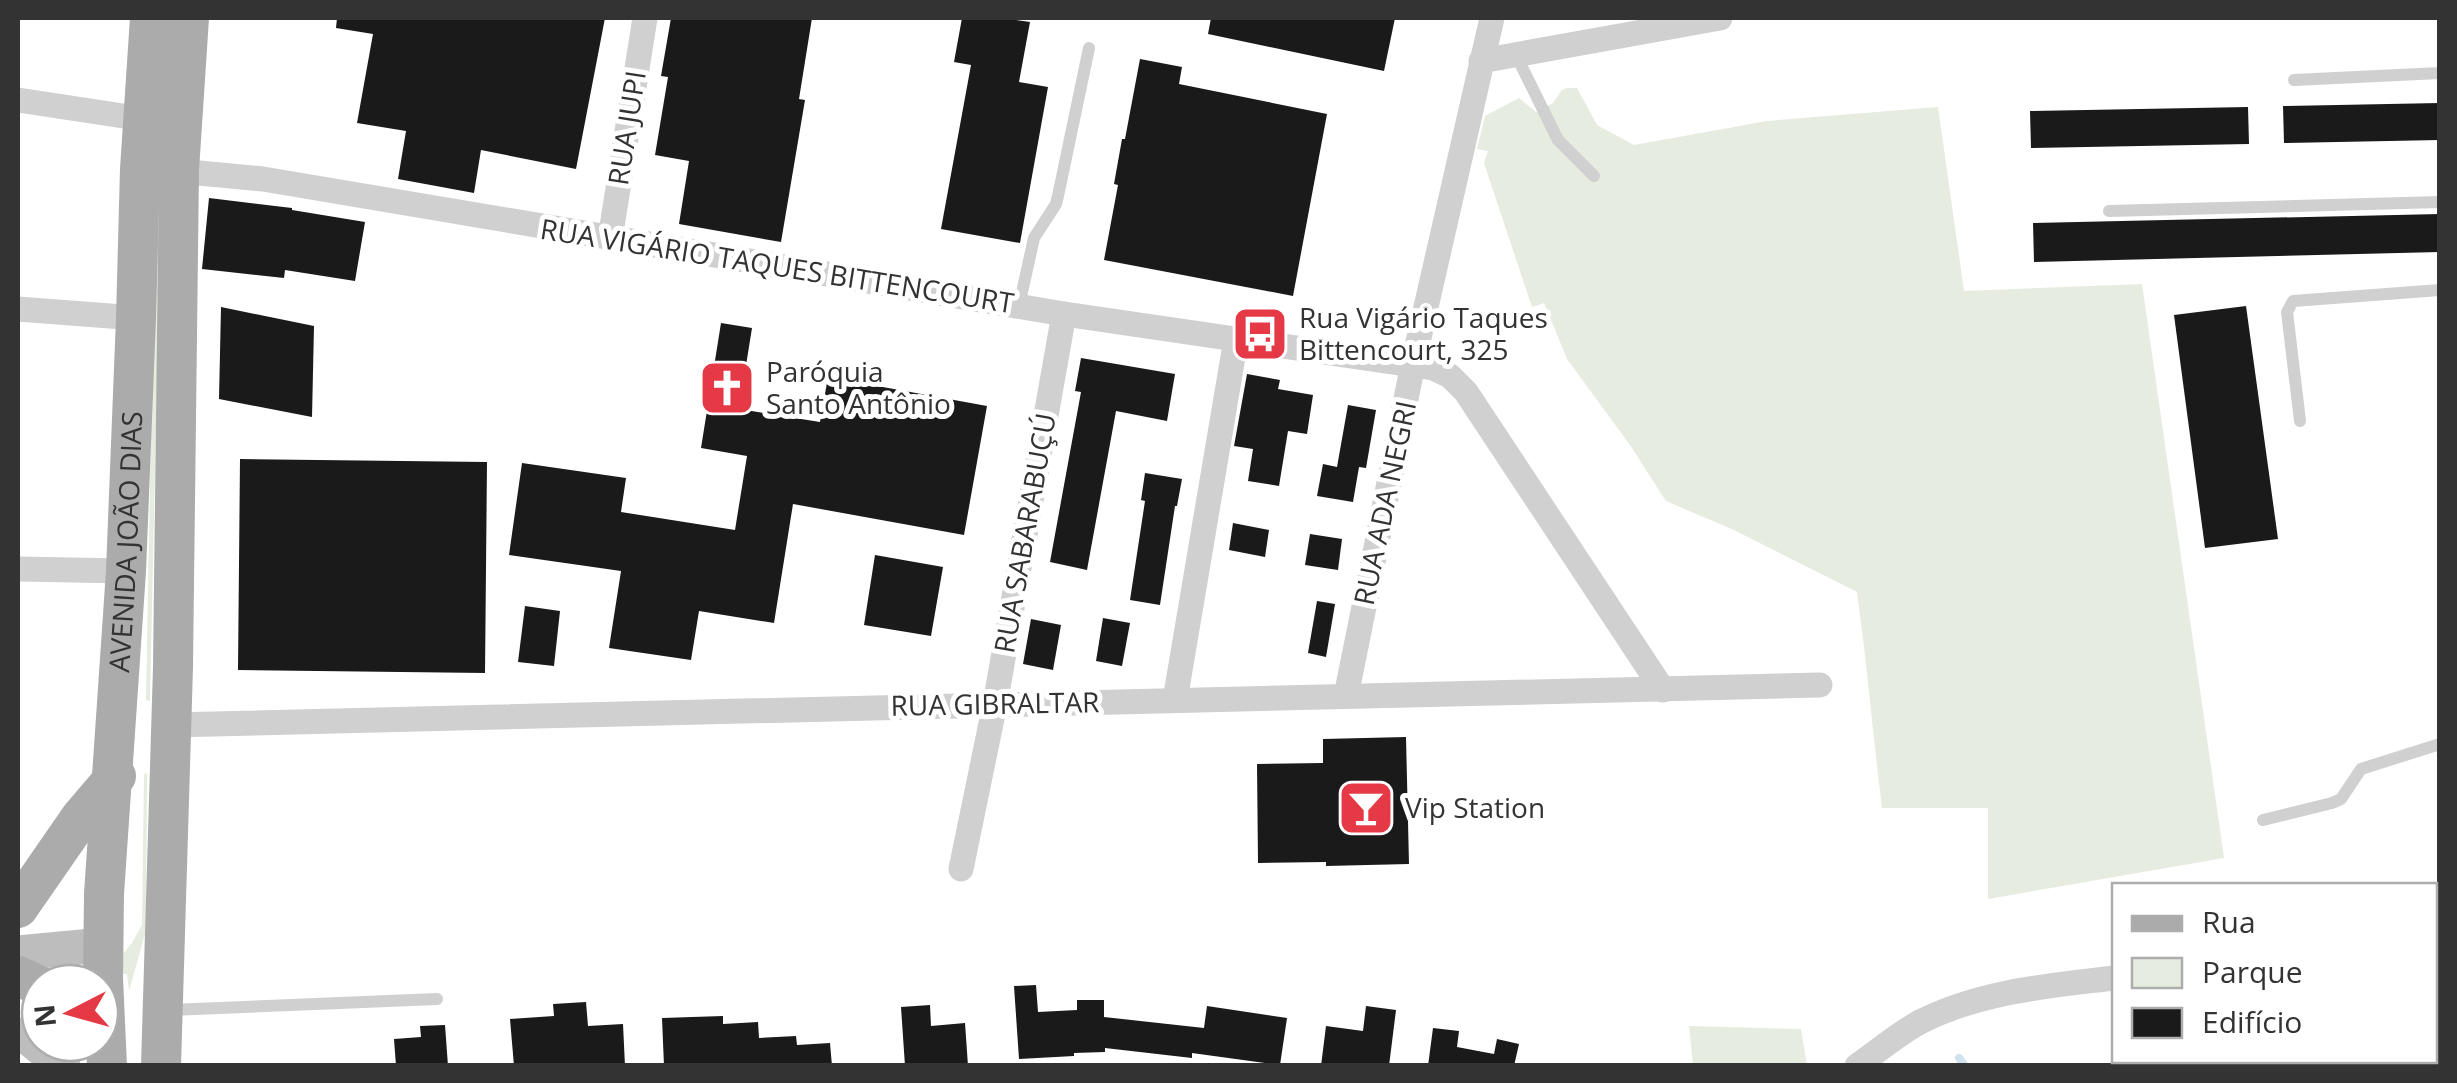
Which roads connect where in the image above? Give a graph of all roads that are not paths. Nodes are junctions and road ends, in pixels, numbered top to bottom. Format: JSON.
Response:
{"nodes":[{"id":1,"x":150,"y":18,"type":"edge"},
{"id":2,"x":189,"y":18,"type":"edge"},
{"id":3,"x":645,"y":18,"type":"edge"},
{"id":4,"x":1492,"y":18,"type":"edge"},
{"id":5,"x":1720,"y":18,"type":"edge"},
{"id":6,"x":1089,"y":48,"type":"dead end"},
{"id":7,"x":1516,"y":55,"type":"junction"},
{"id":8,"x":1481,"y":61,"type":"junction"},
{"id":9,"x":2440,"y":73,"type":"edge"},
{"id":10,"x":2294,"y":80,"type":"dead end"},
{"id":11,"x":18,"y":100,"type":"edge"},
{"id":12,"x":143,"y":119,"type":"junction"},
{"id":13,"x":159,"y":170,"type":"junction"},
{"id":14,"x":1594,"y":176,"type":"dead end"},
{"id":15,"x":2440,"y":202,"type":"edge"},
{"id":16,"x":2109,"y":211,"type":"dead end"},
{"id":17,"x":610,"y":239,"type":"junction"},
{"id":18,"x":2440,"y":290,"type":"edge"},
{"id":19,"x":1019,"y":306,"type":"junction"},
{"id":20,"x":18,"y":309,"type":"edge"},
{"id":21,"x":1064,"y":314,"type":"junction"},
{"id":22,"x":136,"y":318,"type":"junction"},
{"id":23,"x":1236,"y":340,"type":"junction"},
{"id":24,"x":1414,"y":364,"type":"junction"},
{"id":25,"x":2300,"y":421,"type":"dead end"},
{"id":26,"x":18,"y":568,"type":"edge"},
{"id":27,"x":126,"y":570,"type":"junction"},
{"id":28,"x":1820,"y":684,"type":"dead end"},
{"id":29,"x":1662,"y":690,"type":"junction"},
{"id":30,"x":1346,"y":696,"type":"junction"},
{"id":31,"x":1175,"y":700,"type":"junction"},
{"id":32,"x":995,"y":704,"type":"junction"},
{"id":33,"x":170,"y":725,"type":"junction"},
{"id":34,"x":2440,"y":744,"type":"edge"},
{"id":35,"x":111,"y":780,"type":"junction"},
{"id":36,"x":2263,"y":820,"type":"dead end"},
{"id":37,"x":961,"y":869,"type":"dead end"},
{"id":38,"x":18,"y":908,"type":"edge"},
{"id":39,"x":103,"y":945,"type":"junction"},
{"id":40,"x":18,"y":953,"type":"edge"},
{"id":41,"x":103,"y":963,"type":"edge"},
{"id":42,"x":2112,"y":978,"type":"edge"},
{"id":43,"x":438,"y":1000,"type":"dead end"},
{"id":44,"x":164,"y":1010,"type":"junction"},
{"id":45,"x":18,"y":1035,"type":"edge"},
{"id":46,"x":63,"y":1066,"type":"edge"},
{"id":47,"x":161,"y":1066,"type":"edge"},
{"id":48,"x":1857,"y":1066,"type":"edge"}],
"edges":[{"from":1,"to":12,"type":"main road","name":"AVENIDA JOÃO DIAS"},
{"from":2,"to":13,"type":"main road","name":"AVENIDA JOÃO DIAS"},
{"from":3,"to":17,"type":"street","name":"RUA JUPI"},
{"from":4,"to":8,"type":"street","name":"RUA ADA NEGRI"},
{"from":5,"to":7,"type":"street"},
{"from":6,"to":19,"type":"lane"},
{"from":7,"to":8,"type":"street"},
{"from":7,"to":14,"type":"lane"},
{"from":8,"to":24,"type":"street","name":"RUA ADA NEGRI"},
{"from":9,"to":10,"type":"lane"},
{"from":11,"to":12,"type":"street"},
{"from":12,"to":13,"type":"main road","name":"AVENIDA JOÃO DIAS"},
{"from":13,"to":17,"type":"street","name":"RUA VIGÁRIO TAQUES BITTENCOURT"},
{"from":13,"to":22,"type":"main road","name":"AVENIDA JOÃO DIAS"},
{"from":13,"to":33,"type":"main road","name":"AVENIDA JOÃO DIAS"},
{"from":15,"to":16,"type":"lane"},
{"from":17,"to":19,"type":"street","name":"RUA VIGÁRIO TAQUES BITTENCOURT"},
{"from":18,"to":25,"type":"lane"},
{"from":19,"to":21,"type":"street","name":"RUA VIGÁRIO TAQUES BITTENCOURT"},
{"from":20,"to":22,"type":"street"},
{"from":21,"to":23,"type":"street","name":"RUA VIGÁRIO TAQUES BITTENCOURT"},
{"from":21,"to":32,"type":"street","name":"RUA SABARABUÇÚ"},
{"from":22,"to":27,"type":"main road","name":"AVENIDA JOÃO DIAS"},
{"from":23,"to":24,"type":"street","name":"RUA VIGÁRIO TAQUES BITTENCOURT"},
{"from":23,"to":31,"type":"street"},
{"from":24,"to":29,"type":"street","name":"RUA VIGÁRIO TAQUES BITTENCOURT"},
{"from":24,"to":30,"type":"street","name":"RUA ADA NEGRI"},
{"from":26,"to":27,"type":"street"},
{"from":27,"to":35,"type":"main road","name":"AVENIDA JOÃO DIAS"},
{"from":28,"to":29,"type":"street","name":"RUA GIBRALTAR"},
{"from":29,"to":30,"type":"street","name":"RUA GIBRALTAR"},
{"from":30,"to":31,"type":"street","name":"RUA GIBRALTAR"},
{"from":31,"to":32,"type":"street","name":"RUA GIBRALTAR"},
{"from":32,"to":33,"type":"street","name":"RUA GIBRALTAR"},
{"from":32,"to":37,"type":"street","name":"RUA SABARABUÇÚ"},
{"from":33,"to":35,"type":"main road"},
{"from":33,"to":44,"type":"main road","name":"AVENIDA JOÃO DIAS"},
{"from":34,"to":36,"type":"lane"},
{"from":35,"to":38,"type":"main road"},
{"from":35,"to":39,"type":"main road","name":"AVENIDA JOÃO DIAS"},
{"from":39,"to":40,"type":"main road"},
{"from":39,"to":41,"type":"main road","name":"AVENIDA JOÃO DIAS"},
{"from":42,"to":48,"type":"street"},
{"from":43,"to":44,"type":"lane"},
{"from":44,"to":47,"type":"main road","name":"AVENIDA JOÃO DIAS"},
{"from":45,"to":46,"type":"main road"}]}
